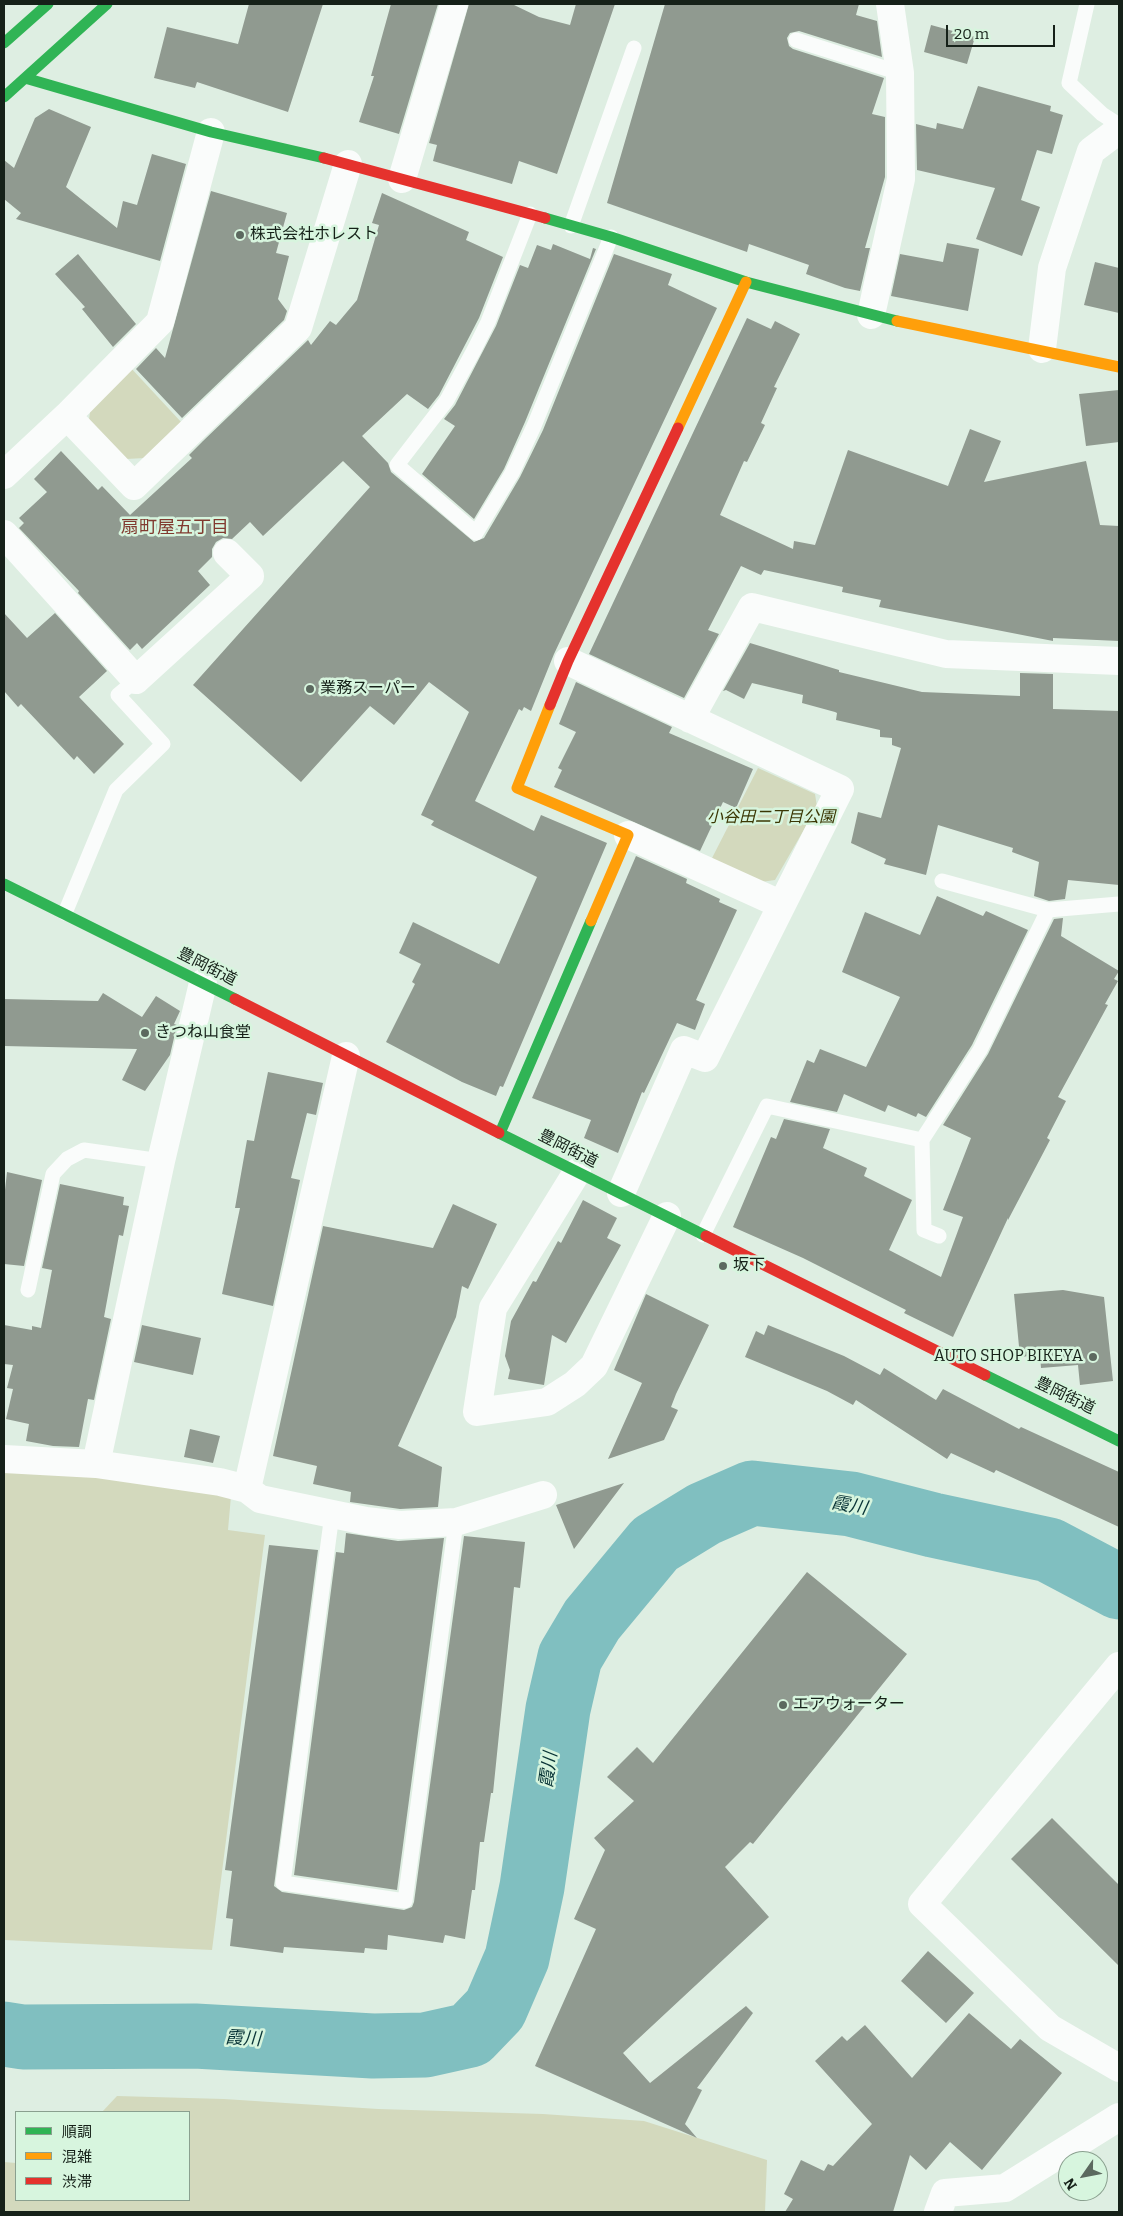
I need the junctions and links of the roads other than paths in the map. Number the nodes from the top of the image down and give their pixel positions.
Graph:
1 (48, 4) edge
2 (107, 4) edge
3 (454, 4) edge
4 (890, 4) edge
5 (1087, 4) edge
6 (796, 40) dead end
7 (4, 43) edge
8 (634, 48) dead end
9 (900, 73) junction
10 (25, 78) junction
11 (4, 97) edge
12 (1119, 126) edge
13 (1119, 130) edge
14 (211, 132) junction
15 (348, 164) junction
16 (402, 179) junction
17 (530, 214) junction
18 (571, 226) junction
19 (612, 237) junction
20 (746, 282) junction
21 (871, 315) junction
22 (1042, 350) junction
23 (1119, 367) edge
24 (67, 416) junction
25 (4, 475) edge
26 (4, 534) edge
27 (227, 553) dead end
28 (568, 661) junction
29 (1119, 661) edge
30 (136, 680) junction
31 (690, 719) junction
32 (628, 835) junction
33 (942, 881) dead end
34 (4, 884) edge
35 (780, 904) junction
36 (1119, 904) edge
37 (1048, 910) junction
38 (65, 913) junction
39 (203, 983) junction
40 (346, 1056) junction
41 (500, 1133) junction
42 (922, 1140) junction
43 (160, 1161) junction
44 (577, 1172) junction
45 (621, 1193) junction
46 (667, 1216) junction
47 (703, 1235) junction
48 (939, 1236) dead end
49 (28, 1290) dead end
50 (1119, 1441) edge
51 (4, 1459) edge
52 (96, 1464) junction
53 (248, 1489) junction
54 (543, 1495) dead end
55 (332, 1514) junction
56 (456, 1522) junction
57 (1118, 1667) edge
58 (1119, 2068) edge
59 (1119, 2117) edge
60 (938, 2212) edge

1 - 7 main road
2 - 10 main road
3 - 16 street
4 - 9 street
5 - 12 lane
6 - 9 lane
8 - 18 lane
9 - 21 street
10 - 11 main road
10 - 14 main road
13 - 22 street
14 - 15 main road
14 - 24 street
15 - 16 main road
15 - 24 street
16 - 17 main road
17 - 18 main road
17 - 19 lane
18 - 19 main road
19 - 20 main road
20 - 21 main road
20 - 28 main road
21 - 22 main road
22 - 23 main road
24 - 25 street
26 - 30 street
27 - 30 street
28 - 31 street
28 - 32 main road
29 - 31 street
30 - 38 lane
31 - 35 street
32 - 35 street
32 - 41 main road
33 - 37 lane
34 - 38 main road, 豊岡街道
35 - 45 street
36 - 37 lane
37 - 42 lane
38 - 39 main road, 豊岡街道
39 - 40 main road, 豊岡街道
39 - 43 street
40 - 41 main road, 豊岡街道
40 - 53 street
41 - 44 main road, 豊岡街道
42 - 47 lane
42 - 48 lane
43 - 49 lane
43 - 52 street
44 - 45 main road, 豊岡街道
44 - 46 street
45 - 46 main road, 豊岡街道
46 - 47 main road, 豊岡街道
47 - 50 main road, 豊岡街道
51 - 52 street
52 - 53 street
53 - 55 street
54 - 56 street
55 - 56 street
55 - 56 lane
57 - 58 street
59 - 60 street

